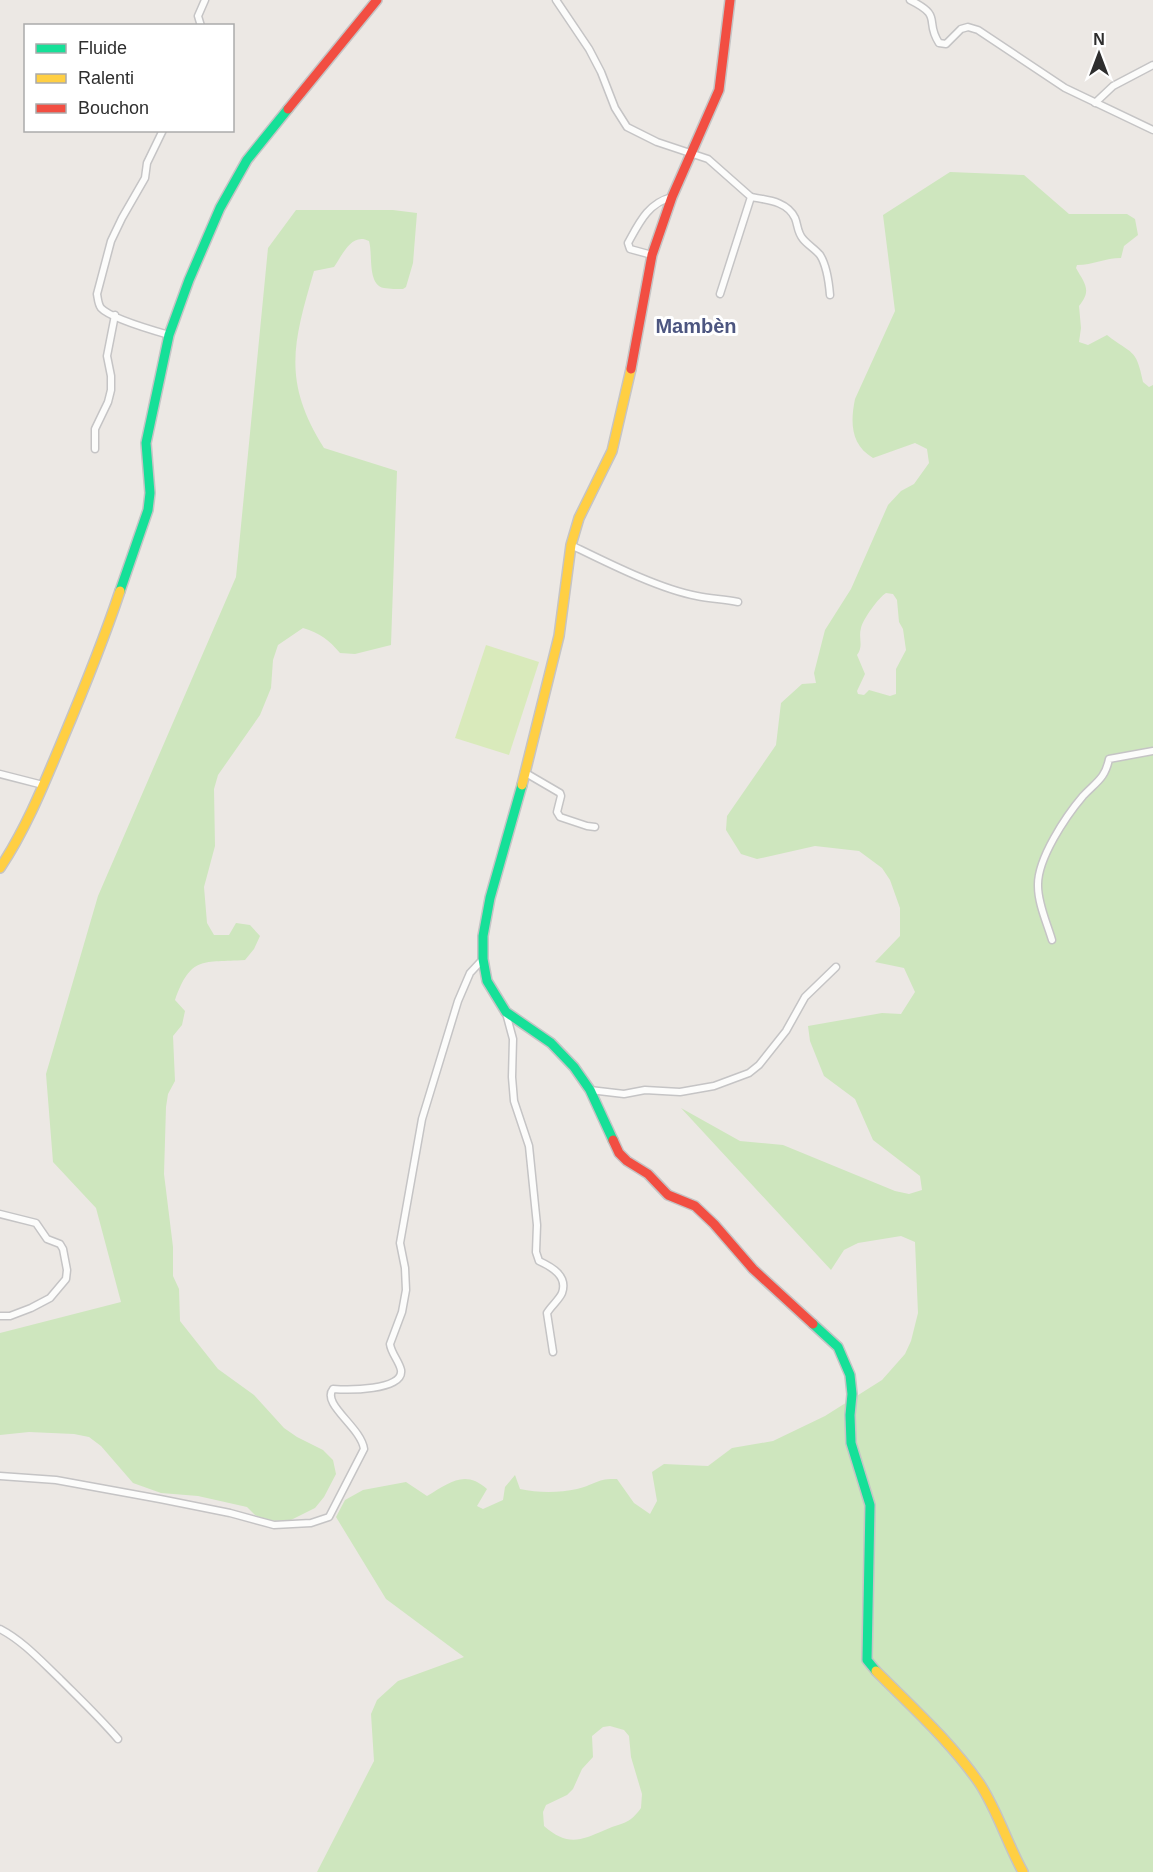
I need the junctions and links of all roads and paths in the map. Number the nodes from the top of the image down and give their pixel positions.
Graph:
1 (205, 0) edge
2 (377, 0) edge
3 (556, 0) edge
4 (730, 0) edge
5 (910, 0) edge
6 (200, 24) edge
7 (1153, 65) edge
8 (1095, 103) junction
9 (1153, 130) edge
10 (162, 132) edge
11 (692, 155) junction
12 (672, 197) junction
13 (751, 197) junction
14 (652, 255) junction
15 (720, 294) dead end
16 (830, 295) dead end
17 (115, 315) junction
18 (169, 335) junction
19 (95, 449) dead end
20 (571, 545) junction
21 (738, 602) dead end
22 (1153, 751) edge
23 (524, 772) junction
24 (0, 774) edge
25 (43, 785) junction
26 (595, 827) dead end
27 (0, 868) edge
28 (1052, 940) dead end
29 (483, 959) junction
30 (836, 967) dead end
31 (506, 1012) junction
32 (590, 1090) junction
33 (0, 1214) edge
34 (0, 1316) edge
35 (553, 1352) dead end
36 (0, 1476) edge
37 (0, 1629) edge
38 (118, 1739) dead end
39 (1023, 1872) edge

1 - 6 street
2 - 18 street
3 - 11 street
4 - 11 street
5 - 8 street
7 - 8 street
8 - 9 street
10 - 17 street
11 - 12 street
11 - 13 street
12 - 14 street
12 - 14 street
13 - 15 street
13 - 16 street
14 - 20 street
17 - 18 street
17 - 19 street
18 - 25 street
20 - 21 street
20 - 23 street
22 - 28 street
23 - 26 street
23 - 29 street
24 - 25 street
25 - 27 street
29 - 31 street
29 - 36 street
30 - 32 street
31 - 32 street
31 - 35 street
32 - 39 street
33 - 34 street
37 - 38 street

